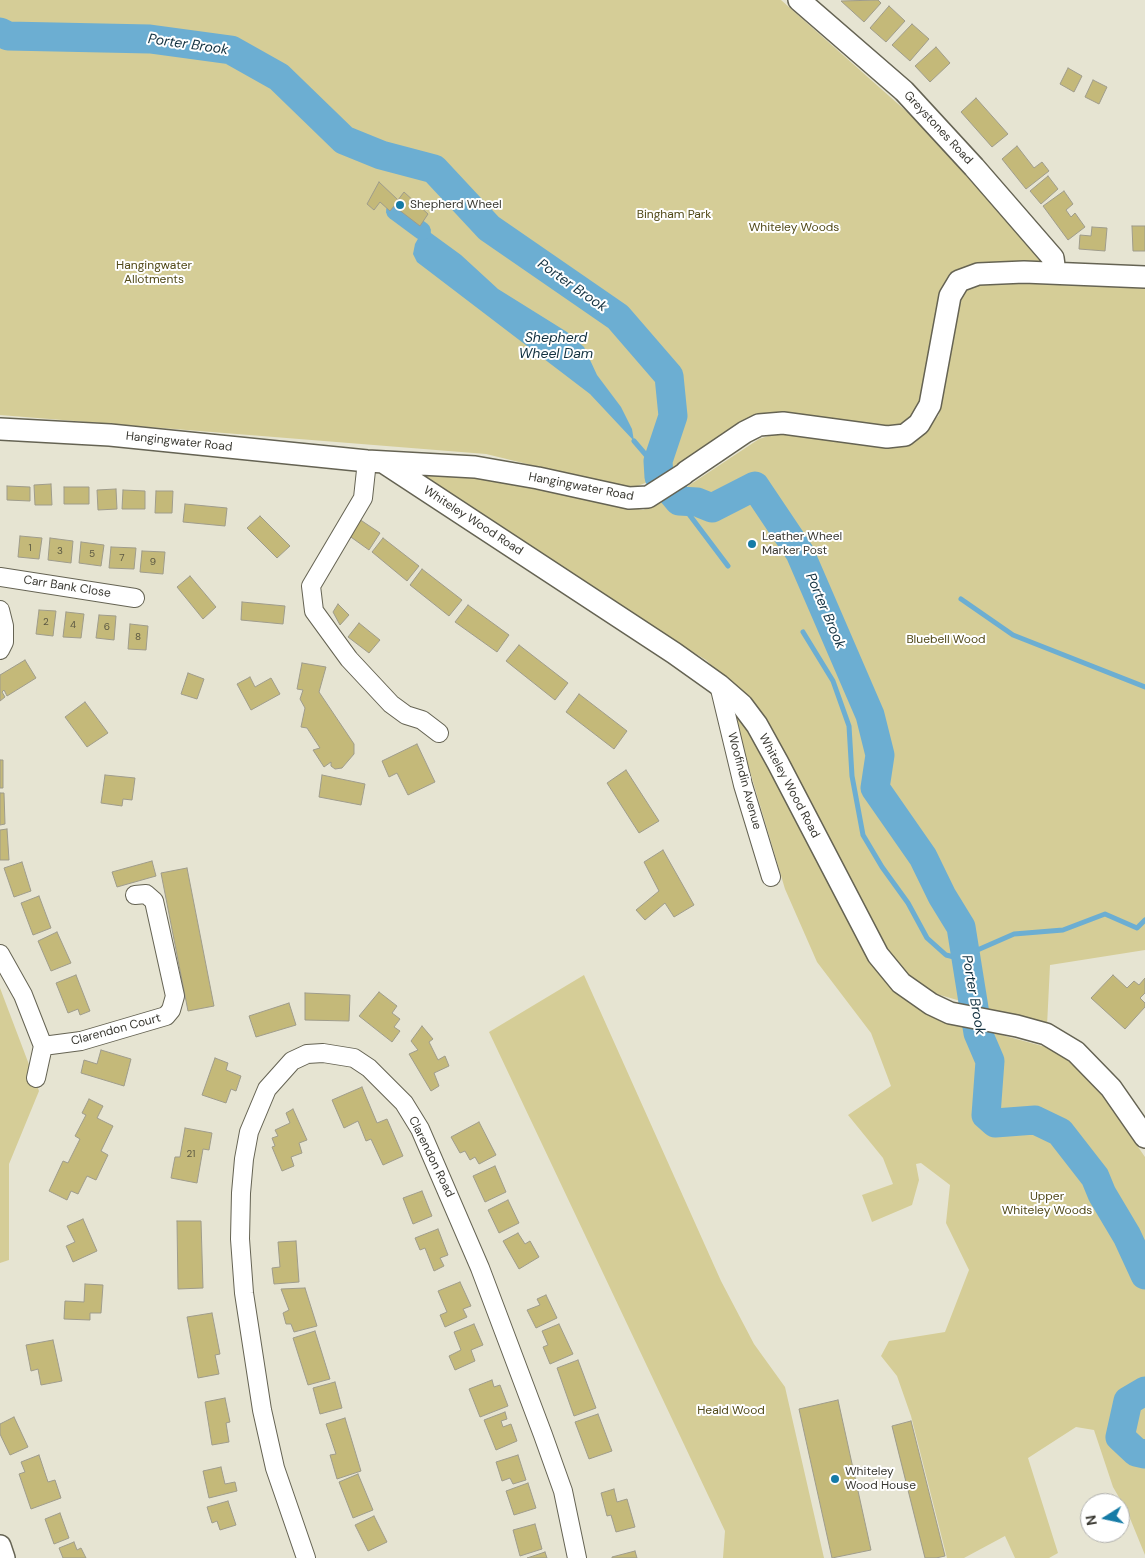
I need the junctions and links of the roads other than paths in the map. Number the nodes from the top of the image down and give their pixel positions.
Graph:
1 (799, 0) edge
2 (1055, 273) junction
3 (1145, 277) edge
4 (0, 428) edge
5 (375, 462) junction
6 (0, 577) edge
7 (135, 598) dead end
8 (0, 610) edge
9 (0, 650) edge
10 (719, 685) junction
11 (439, 733) dead end
12 (770, 877) dead end
13 (135, 895) dead end
14 (0, 954) edge
15 (43, 1046) junction
16 (36, 1078) dead end
17 (1145, 1136) edge
18 (0, 1546) edge
19 (4, 1558) edge
20 (306, 1558) edge
21 (577, 1558) edge

1 - 2 street, Greystones Road
2 - 3 street, Hangingwater Road
2 - 5 street, Hangingwater Road
4 - 5 street, Hangingwater Road
5 - 10 street, Whiteley Wood Road
5 - 11 street
6 - 7 street, Carr Bank Close
8 - 9 street
10 - 12 street, Woofindin Avenue
10 - 17 street, Whiteley Wood Road
13 - 15 street, Clarendon Court
14 - 15 street
15 - 16 street
18 - 19 street
20 - 21 street, Clarendon Road

